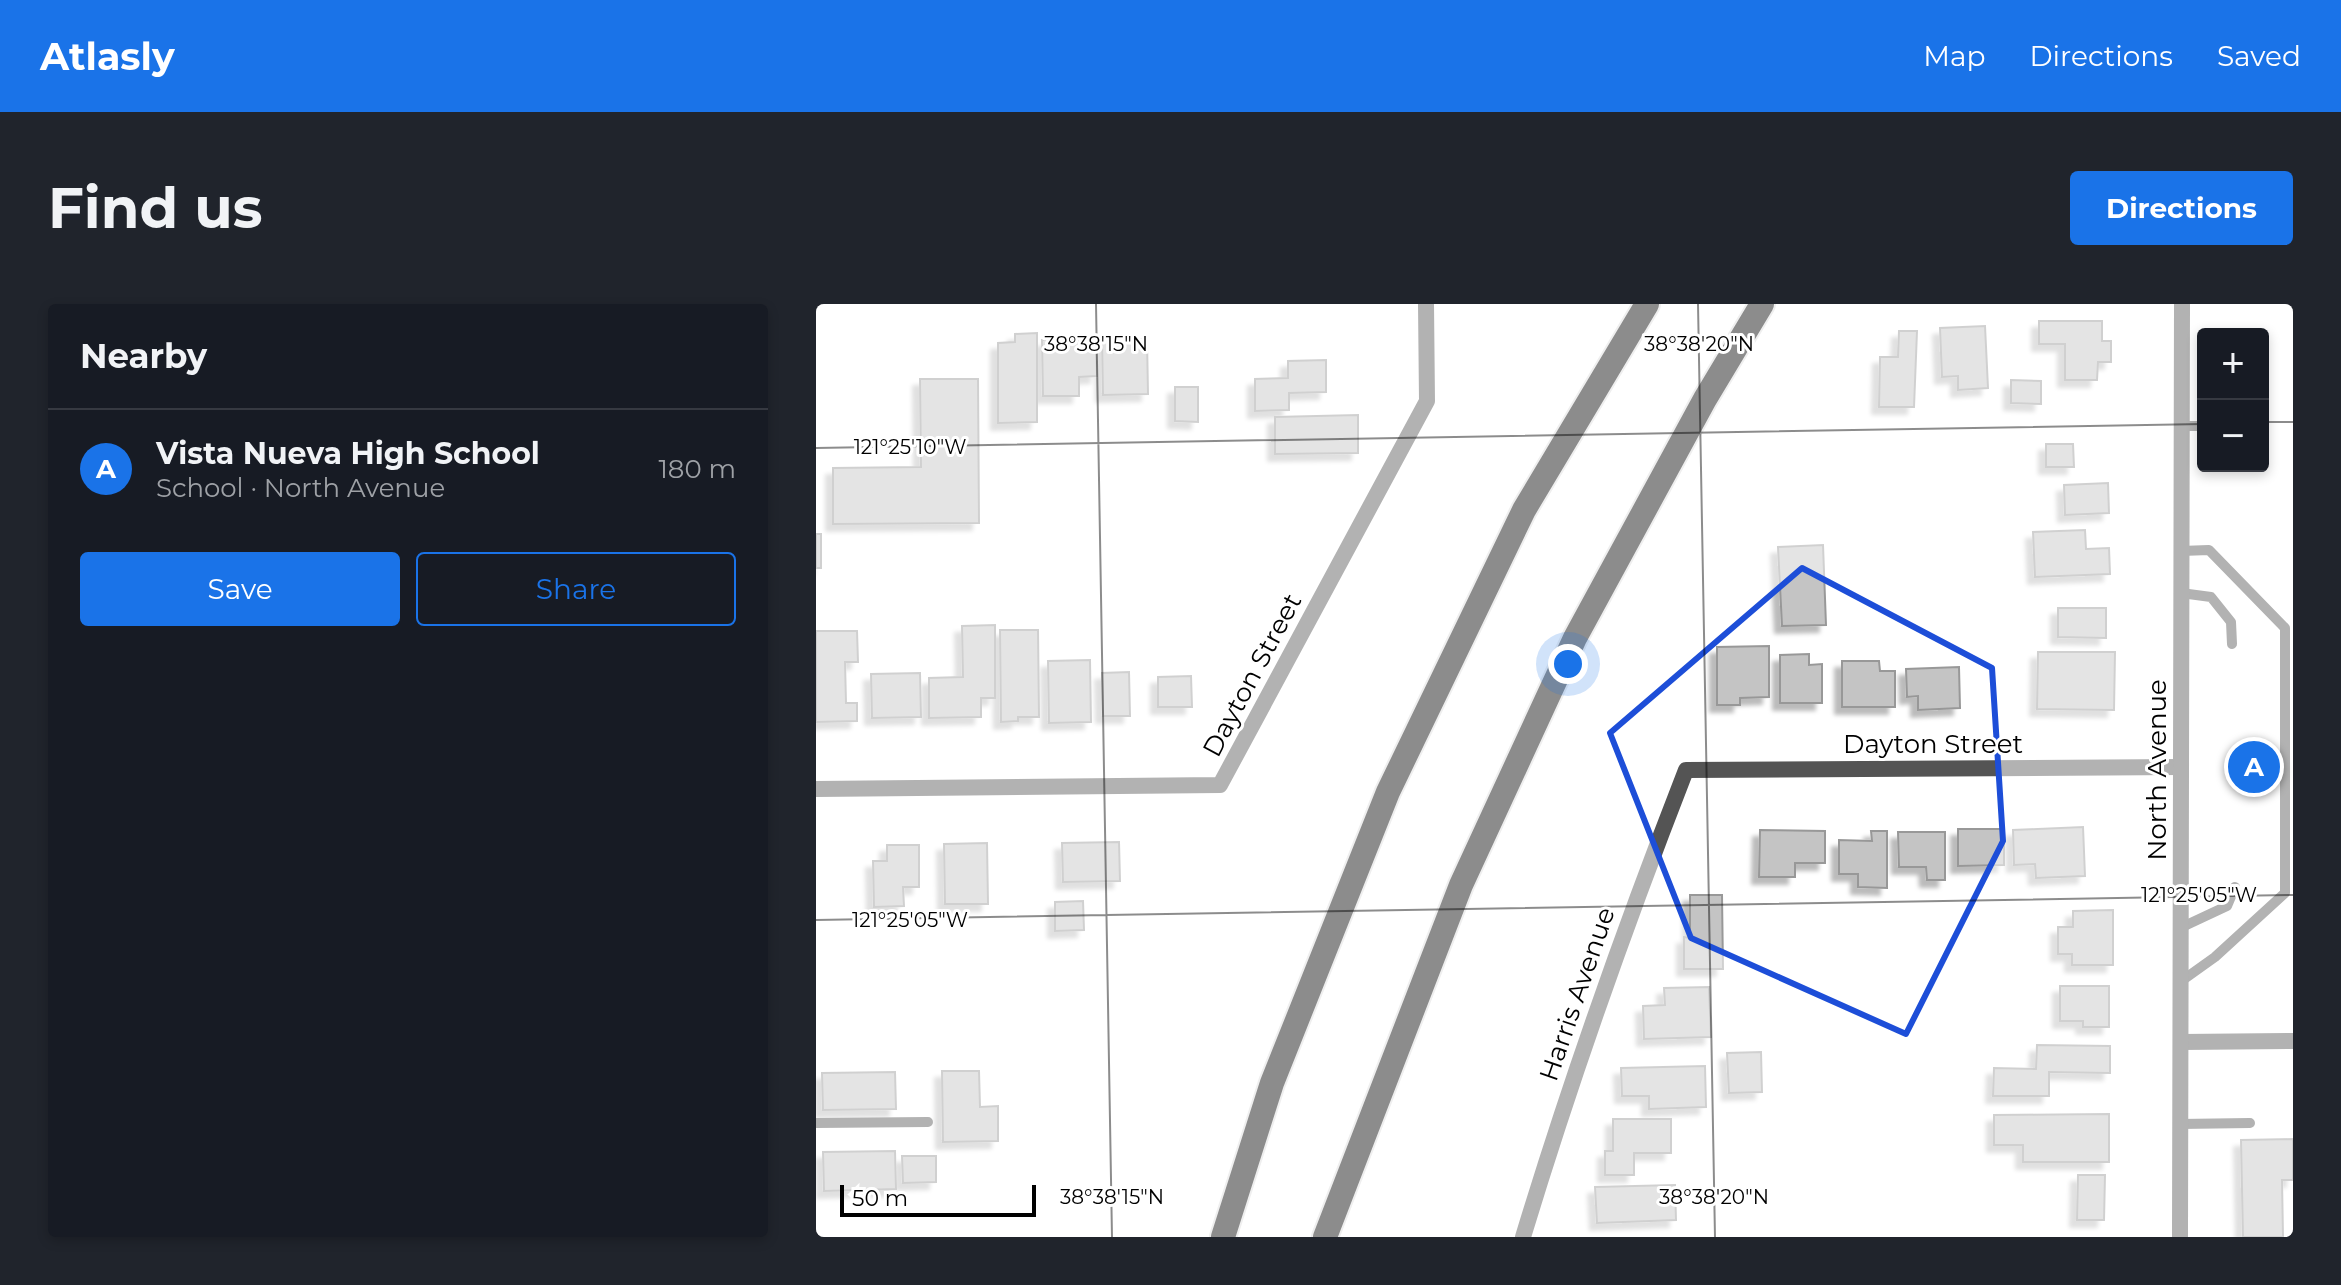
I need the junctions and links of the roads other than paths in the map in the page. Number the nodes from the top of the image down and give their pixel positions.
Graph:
1 (1426, 304) edge
2 (1647, 304) edge
3 (1762, 304) edge
4 (2182, 304) edge
5 (2182, 426) junction
6 (2197, 426) edge
7 (2181, 551) junction
8 (2181, 593) junction
9 (2232, 644) dead end
10 (2181, 767) junction
11 (1686, 770) joint
12 (816, 789) edge
13 (2235, 887) dead end
14 (2180, 928) junction
15 (2180, 982) junction
16 (2293, 1041) edge
17 (2181, 1042) junction
18 (928, 1122) dead end
19 (816, 1123) edge
20 (2250, 1123) dead end
21 (2180, 1124) junction
22 (1223, 1237) edge
23 (1325, 1237) edge
24 (1523, 1237) edge
25 (2180, 1237) edge

1 - 12 street, Dayton Street
2 - 22 highway
3 - 23 highway
4 - 5 street, North Avenue
5 - 6 lane
5 - 7 street, North Avenue
7 - 8 street, North Avenue
7 - 15 lane
8 - 9 lane
8 - 10 street, North Avenue
10 - 11 street, Dayton Street
10 - 14 street, North Avenue
11 - 24 street, Harris Avenue
13 - 14 lane
14 - 15 street, North Avenue
15 - 17 street, North Avenue
16 - 17 street
17 - 21 street, North Avenue
18 - 19 lane
20 - 21 lane
21 - 25 street, North Avenue

